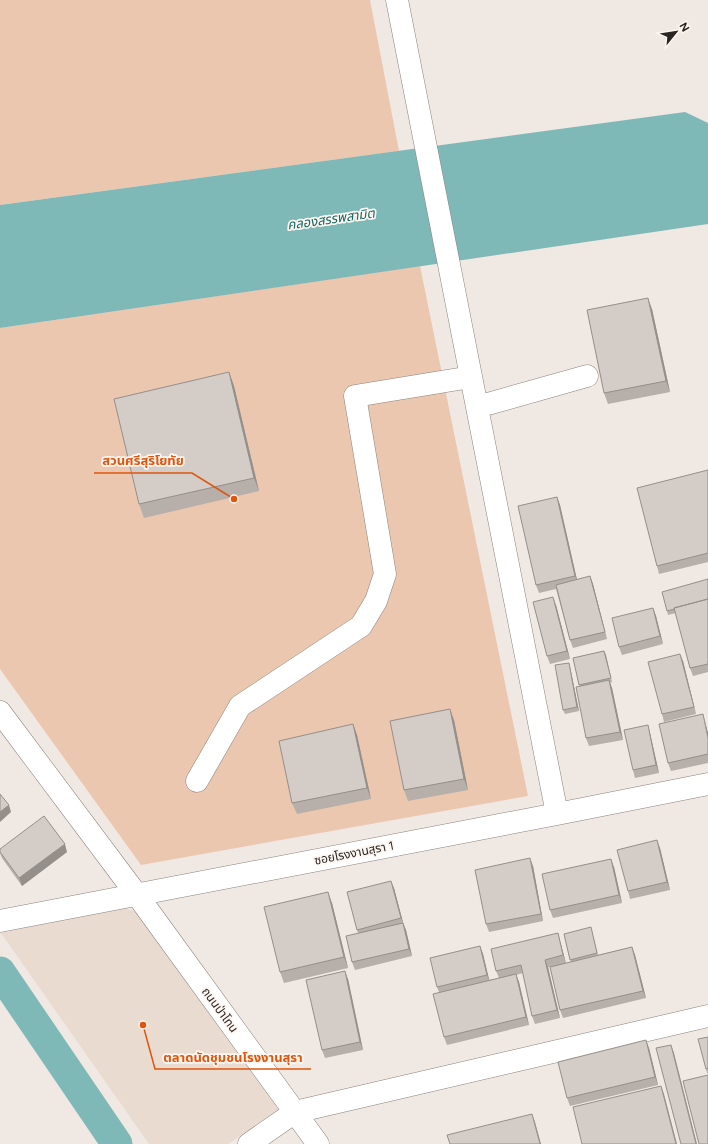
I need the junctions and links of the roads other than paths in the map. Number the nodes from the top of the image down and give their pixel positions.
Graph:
1 (397, 0) edge
2 (588, 376) dead end
3 (471, 377) junction
4 (477, 407) junction
5 (0, 712) edge
6 (197, 781) dead end
7 (708, 784) edge
8 (557, 814) junction
9 (136, 894) junction
10 (0, 921) edge
11 (708, 1016) edge
12 (296, 1112) junction
13 (249, 1144) edge
14 (318, 1144) edge

1 - 3 street
2 - 4 street
3 - 4 street
3 - 6 street
4 - 8 street
5 - 9 street, ถนนป่าโทน
7 - 8 street, ซอยโรงงานสุรา 1
8 - 9 street, ซอยโรงงานสุรา 1
9 - 10 street, ซอยโรงงานสุรา 1
9 - 12 street, ถนนป่าโทน
11 - 12 street
12 - 13 street
12 - 14 street, ถนนป่าโทน

